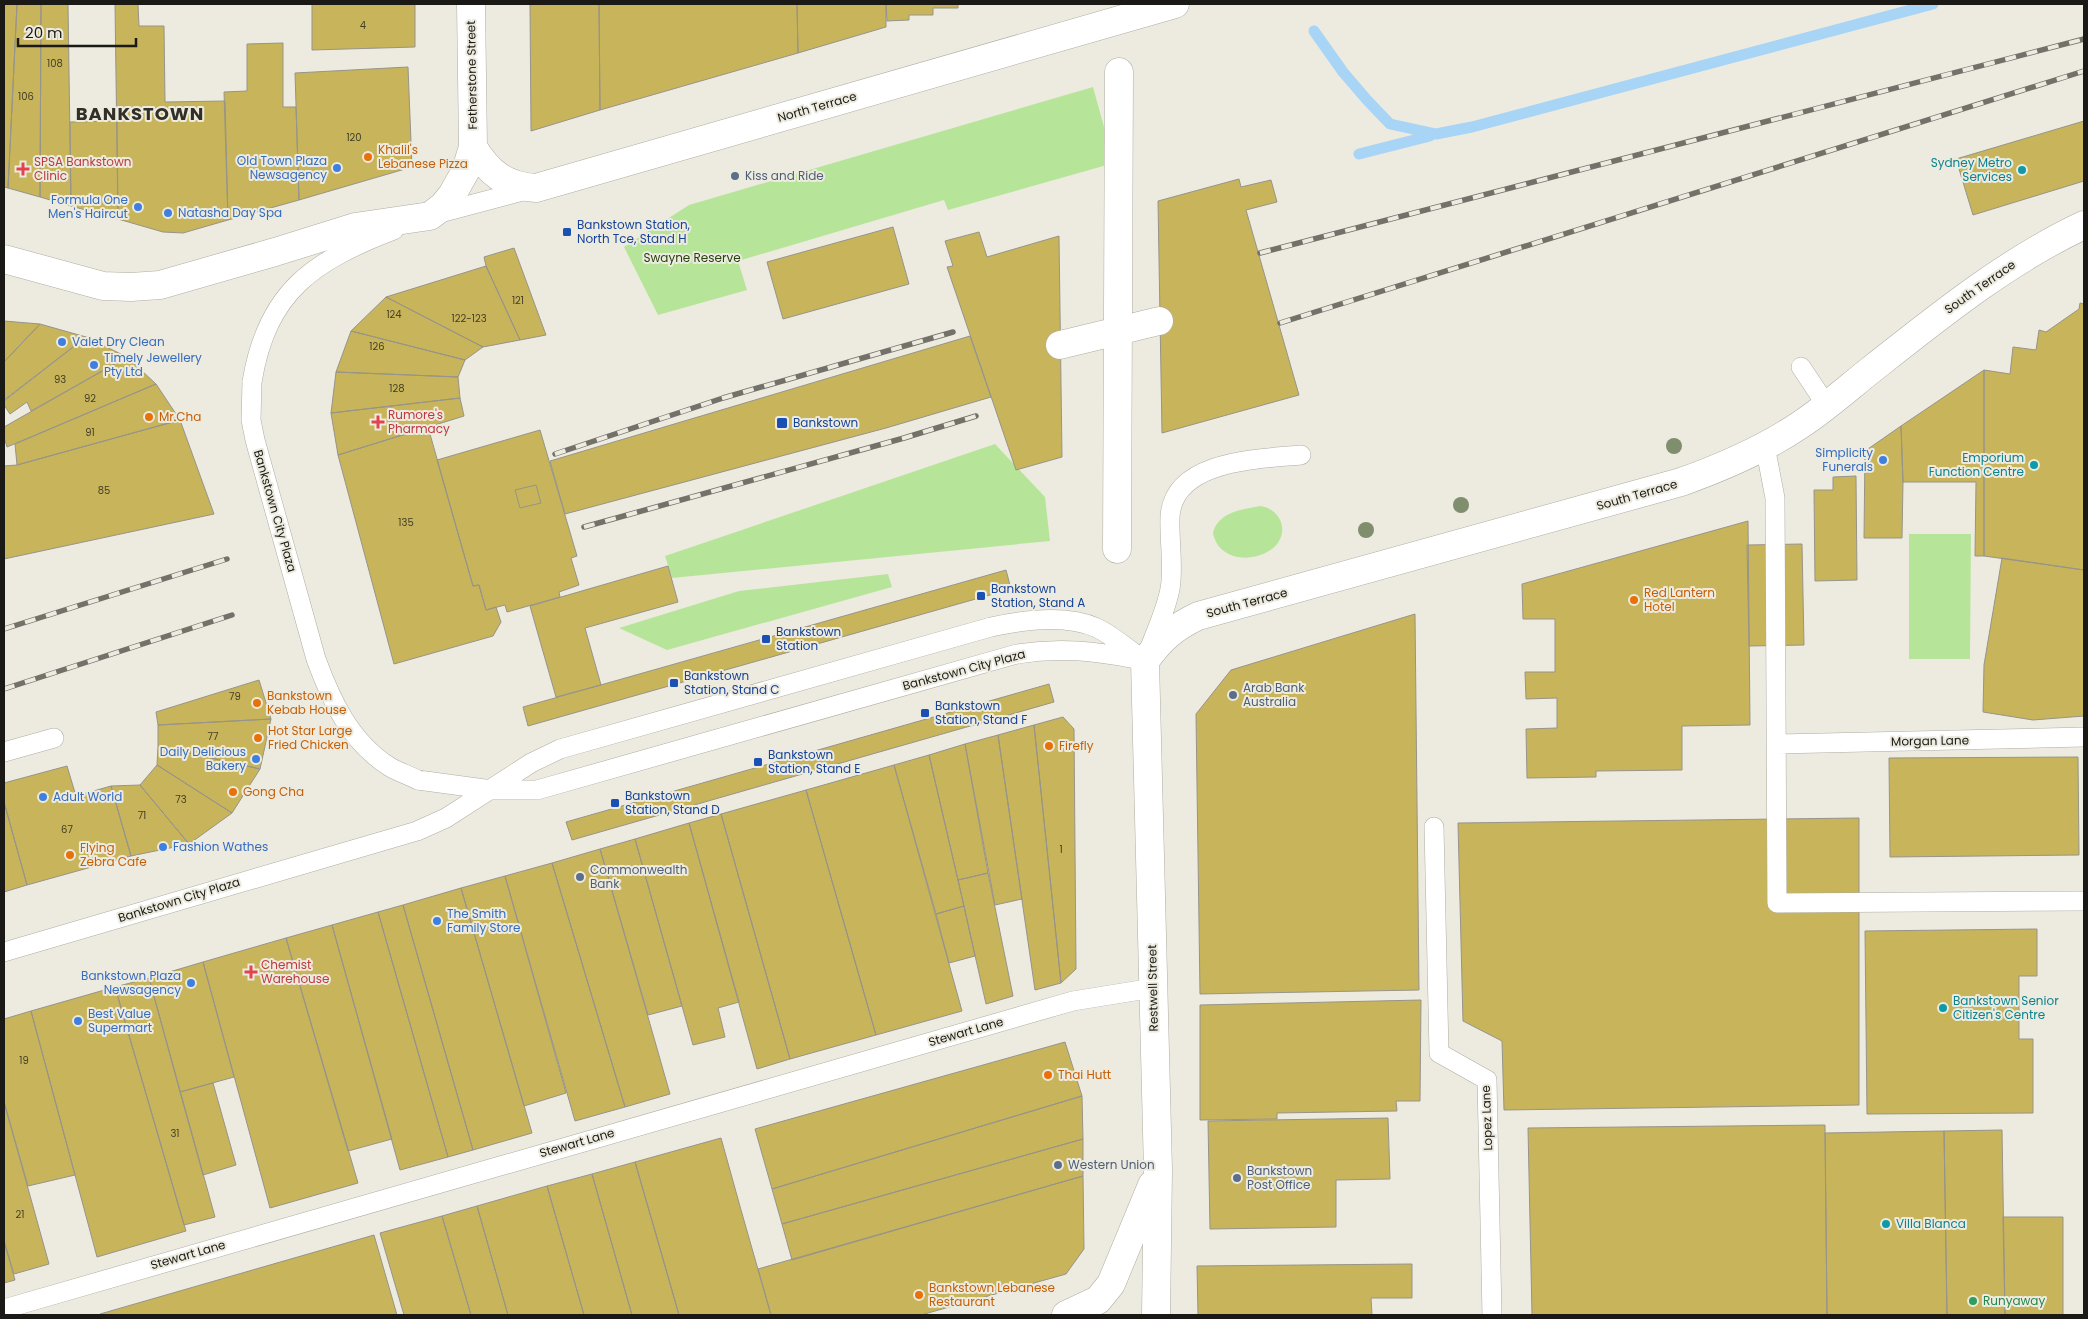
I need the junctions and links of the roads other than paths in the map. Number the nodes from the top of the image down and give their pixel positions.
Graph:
1 (471, 4) edge
2 (1175, 4) edge
3 (1123, 11) edge
4 (1119, 72) dead end
5 (473, 147) junction
6 (536, 188) junction
7 (430, 216) junction
8 (2084, 225) edge
9 (4, 259) edge
10 (1159, 321) dead end
11 (1118, 332) junction
12 (1060, 345) dead end
13 (1801, 368) dead end
14 (1827, 406) junction
15 (1765, 446) junction
16 (1301, 455) dead end
17 (1117, 549) dead end
18 (1145, 661) junction
19 (2084, 737) edge
20 (54, 738) dead end
21 (1776, 744) junction
22 (4, 752) edge
23 (492, 790) junction
24 (1434, 827) dead end
25 (2084, 901) edge
26 (4, 952) edge
27 (1153, 988) junction
28 (1158, 1170) junction
29 (4, 1309) edge
30 (1066, 1315) edge
31 (1156, 1315) edge
32 (1492, 1315) edge

1 - 5 street, Fetherstone Street
2 - 3 street, North Terrace
3 - 6 street, North Terrace
4 - 11 street
5 - 6 street, North Terrace
5 - 7 street, Bankstown City Plaza
6 - 7 lane
7 - 9 street
7 - 23 lane, Bankstown City Plaza, bridge
8 - 14 street, South Terrace
10 - 11 street
11 - 12 street
11 - 17 street
13 - 14 lane
14 - 15 street, South Terrace
15 - 18 street, South Terrace
15 - 21 lane
16 - 18 lane
18 - 23 lane, Bankstown City Plaza
18 - 23 lane, Bankstown City Plaza
18 - 27 street, Restwell Street
19 - 21 lane, Morgan Lane
20 - 22 lane
21 - 25 lane
23 - 26 lane, Bankstown City Plaza
24 - 32 lane, Lopez Lane
27 - 28 street, Restwell Street
27 - 29 lane, Stewart Lane
28 - 30 street
28 - 31 street, Restwell Street

